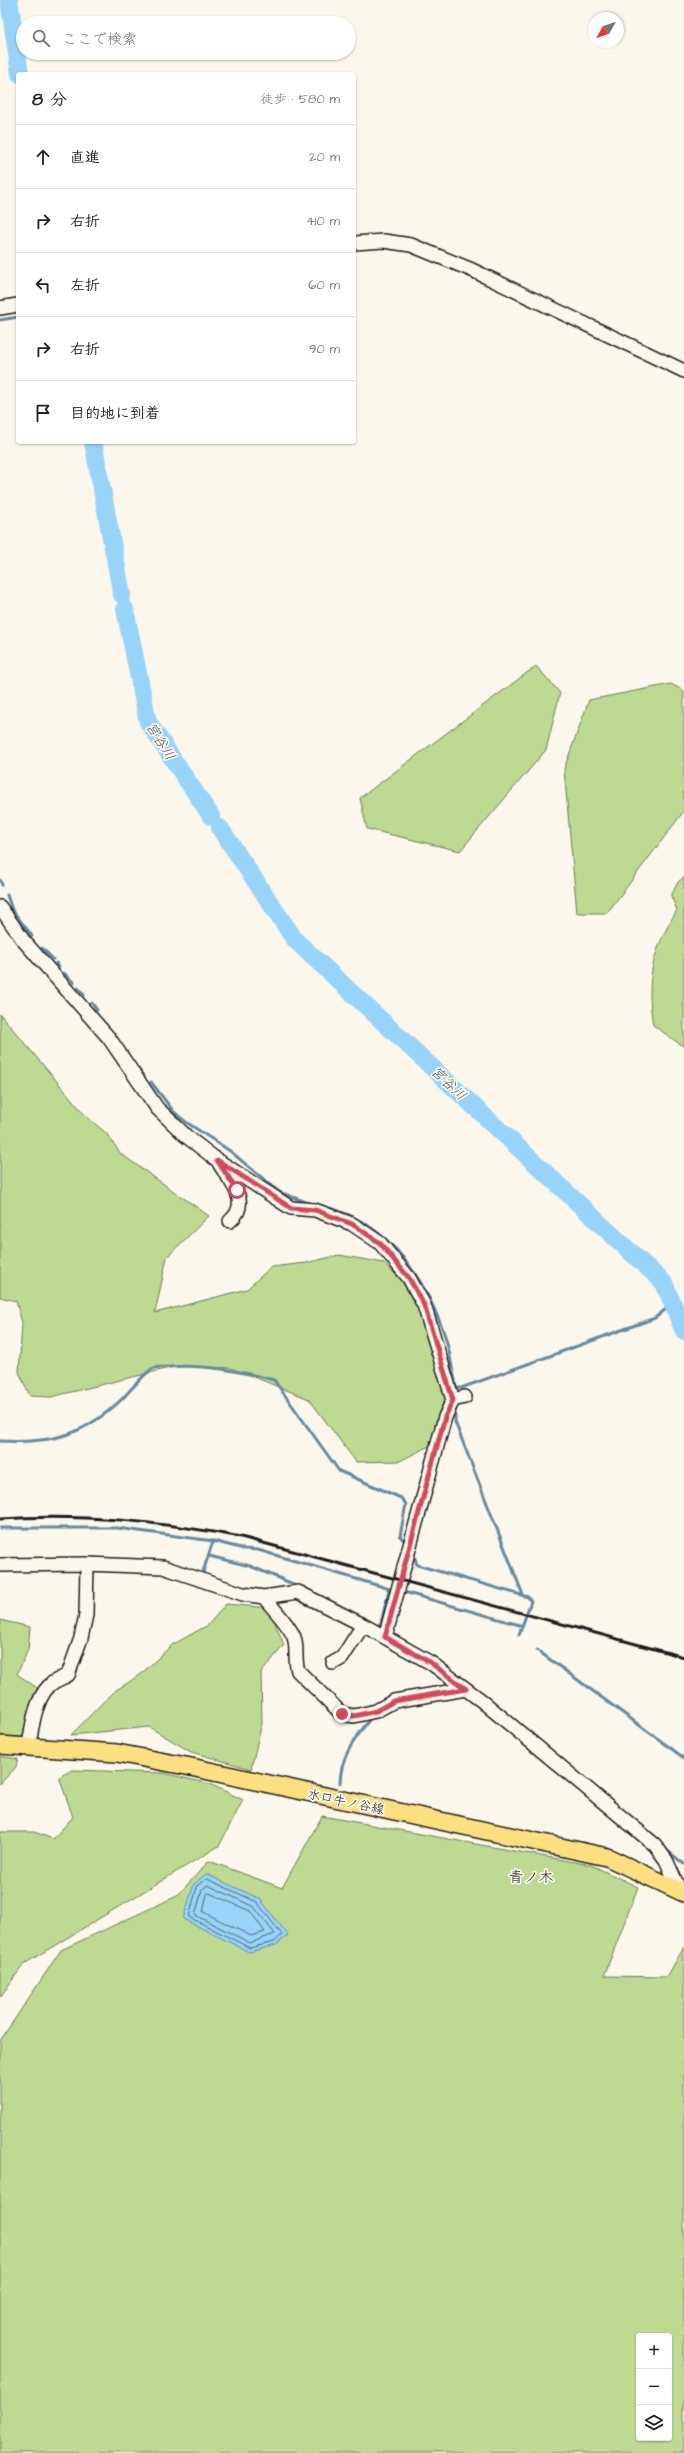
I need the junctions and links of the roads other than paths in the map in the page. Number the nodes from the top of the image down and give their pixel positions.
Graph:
1 (356, 243) edge
2 (16, 305) edge
3 (0, 308) edge
4 (684, 371) edge
5 (0, 907) edge
6 (217, 1160) junction
7 (230, 1221) dead end
8 (87, 1564) junction
9 (0, 1565) edge
10 (264, 1597) junction
11 (363, 1625) junction
12 (385, 1637) junction
13 (333, 1663) dead end
14 (466, 1689) junction
15 (0, 1745) edge
16 (29, 1745) junction
17 (682, 1892) edge

1 - 4 street
2 - 3 street
5 - 6 street
6 - 7 street
6 - 12 street
8 - 9 street
8 - 10 street
8 - 16 street
10 - 11 street
10 - 14 street
11 - 12 street
11 - 13 street
12 - 14 street
14 - 17 street
15 - 16 main road, 水口牛ノ谷線
16 - 17 main road, 水口牛ノ谷線

